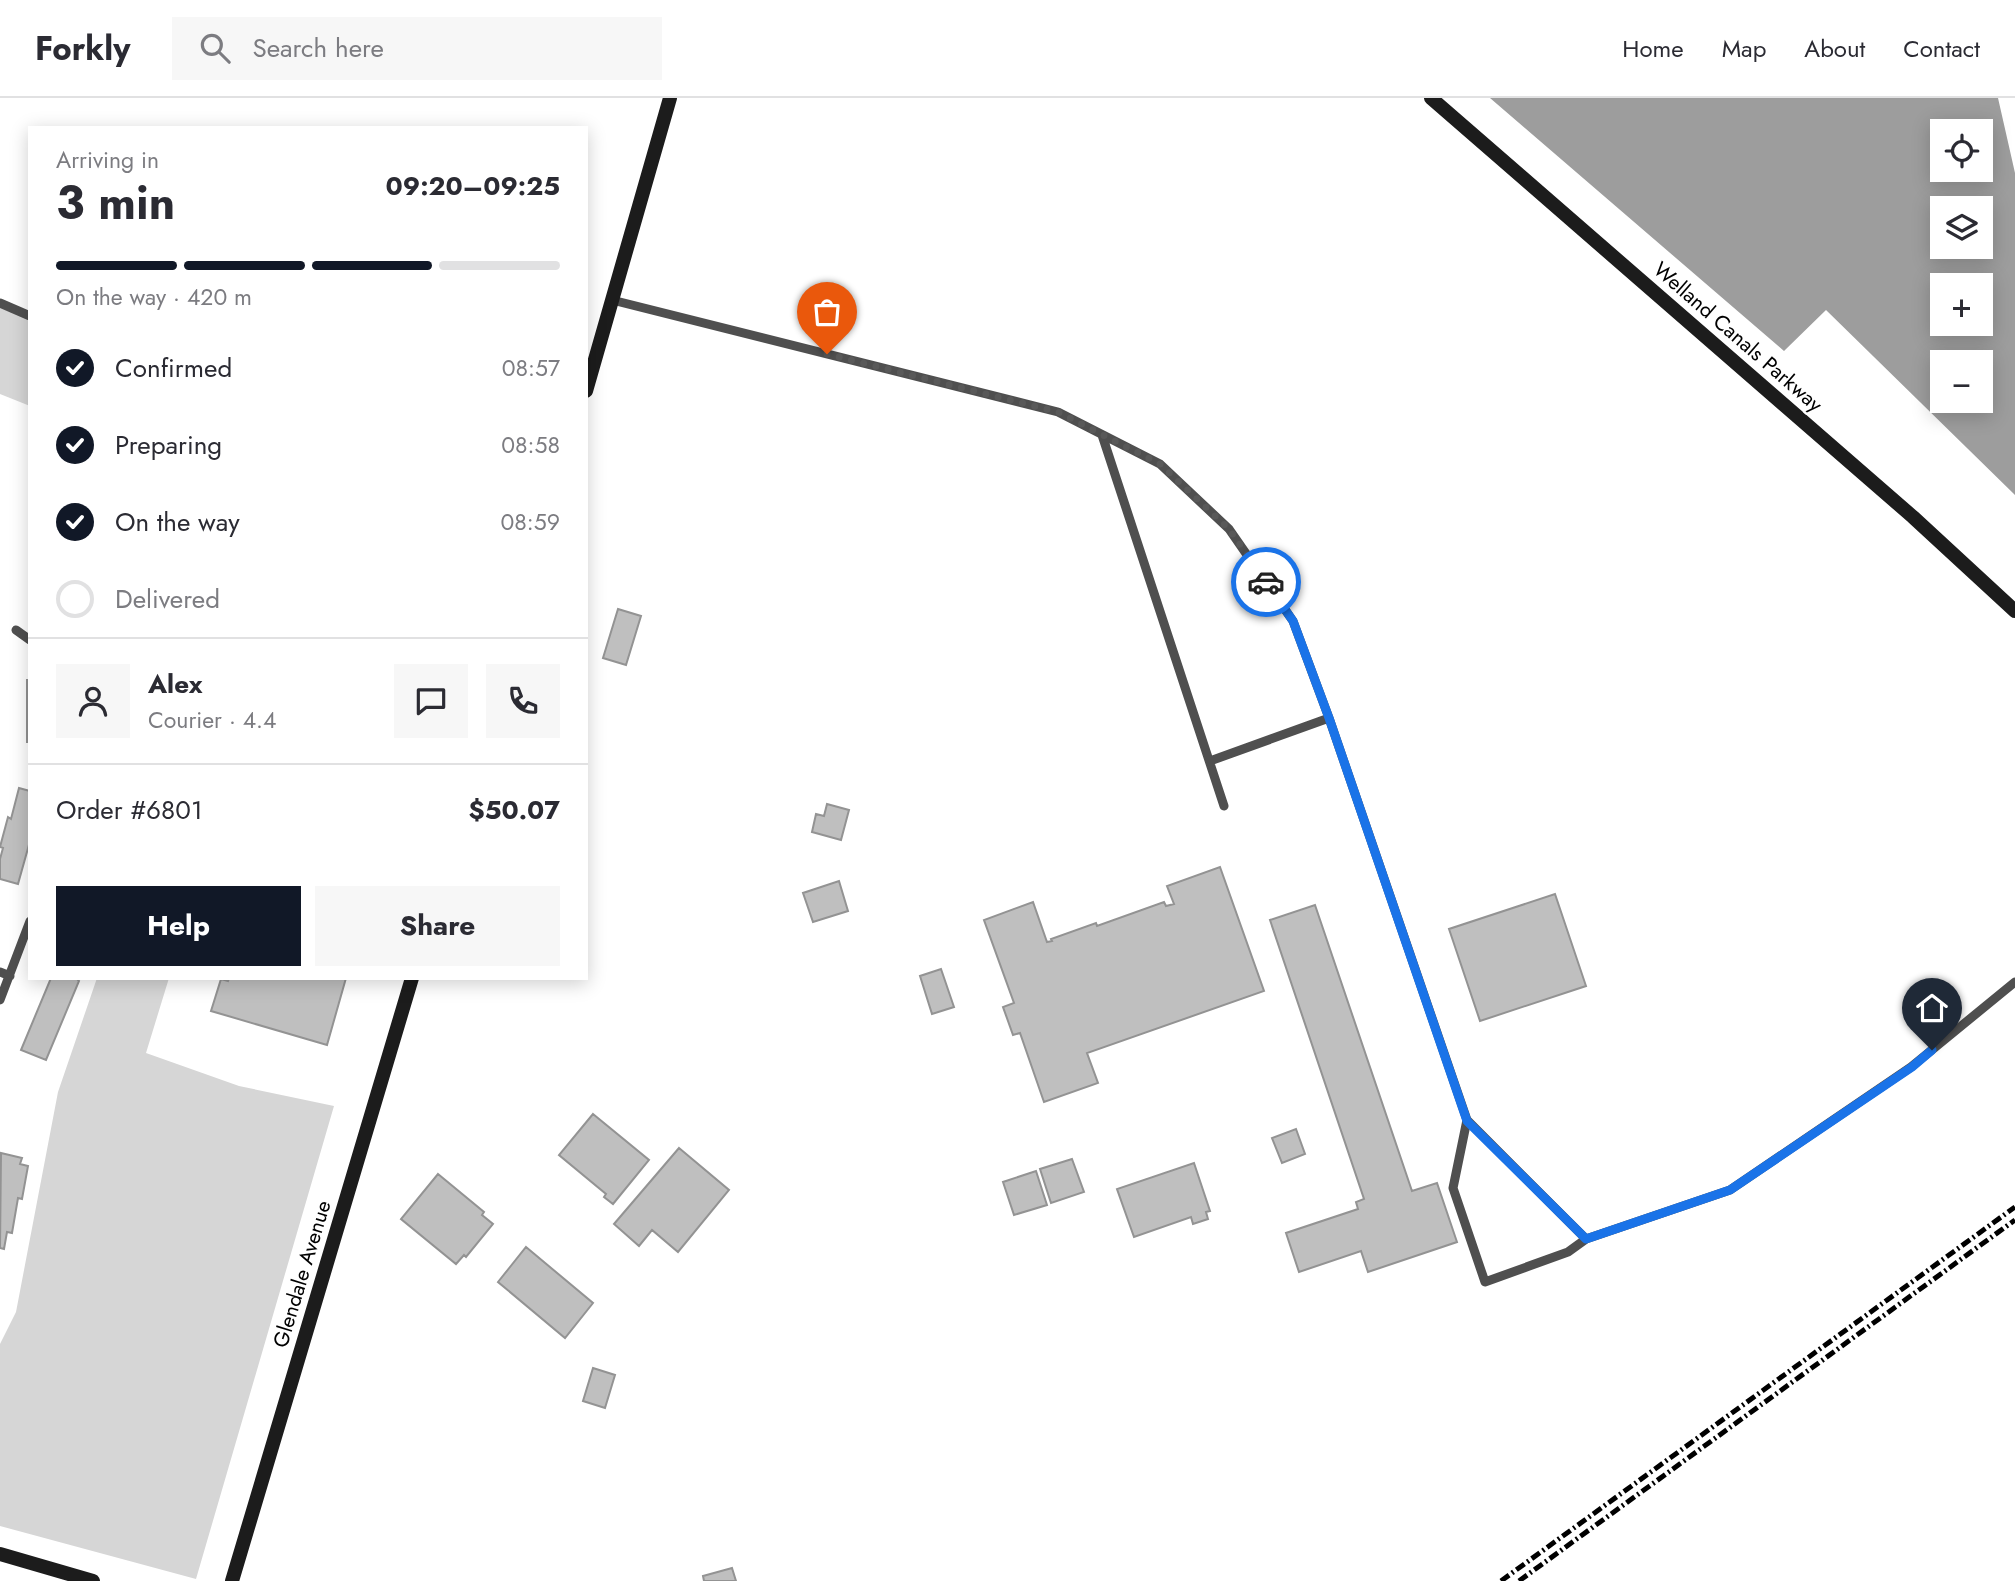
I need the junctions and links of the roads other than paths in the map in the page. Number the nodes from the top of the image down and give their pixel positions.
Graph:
1 (670, 98) edge
2 (1431, 98) edge
3 (612, 300) junction
4 (0, 303) edge
5 (28, 315) edge
6 (588, 384) edge
7 (1102, 435) junction
8 (2015, 611) edge
9 (16, 630) dead end
10 (28, 639) edge
11 (1329, 718) junction
12 (1210, 761) junction
13 (1224, 806) dead end
14 (28, 926) edge
15 (0, 972) edge
16 (10, 976) junction
17 (411, 980) edge
18 (2015, 982) edge
19 (0, 1000) edge
20 (1467, 1121) junction
21 (1586, 1239) junction
22 (0, 1554) edge
23 (93, 1581) edge
24 (232, 1581) edge

1 - 3 main road
2 - 8 main road, Welland Canals Parkway
3 - 6 main road
3 - 7 lane
4 - 5 lane
7 - 11 lane
7 - 12 lane
9 - 10 lane
11 - 12 lane
11 - 20 lane
12 - 13 lane
14 - 16 lane
15 - 16 lane
16 - 19 lane
17 - 24 main road, Glendale Avenue
18 - 21 lane
20 - 21 lane
20 - 21 lane
22 - 23 main road

